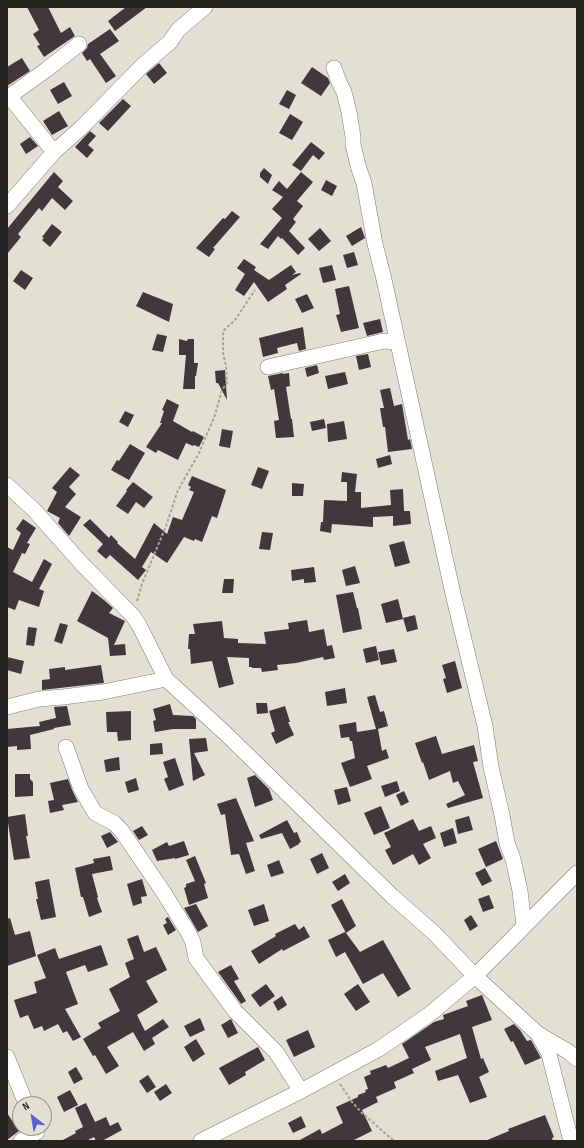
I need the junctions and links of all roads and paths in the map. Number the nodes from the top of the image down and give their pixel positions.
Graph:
1 (205, 7) edge
2 (79, 44) dead end
3 (334, 68) dead end
4 (8, 97) edge
5 (54, 152) junction
6 (7, 206) edge
7 (255, 290) dead end
8 (396, 342) junction
9 (268, 367) dead end
10 (7, 485) edge
11 (133, 616) junction
12 (166, 679) junction
13 (7, 707) edge
14 (66, 747) dead end
15 (577, 873) edge
16 (524, 925) junction
17 (475, 976) junction
18 (538, 1034) junction
19 (7, 1057) edge
20 (577, 1059) edge
21 (334, 1074) junction
22 (301, 1091) junction
23 (23, 1096) edge
24 (32, 1136) edge
25 (21, 1141) edge
26 (201, 1141) edge
27 (394, 1141) edge
28 (571, 1141) edge

1 - 5 street
2 - 4 street
3 - 8 street
4 - 5 street
5 - 6 street
7 - 11 path
8 - 9 street
8 - 16 street
10 - 11 street
11 - 12 street
12 - 13 street
12 - 17 street
14 - 22 street
15 - 16 street
16 - 17 street
17 - 18 street
17 - 21 street
18 - 20 street
18 - 28 street
19 - 23 street
21 - 22 street
21 - 27 path
22 - 26 street
24 - 25 street

